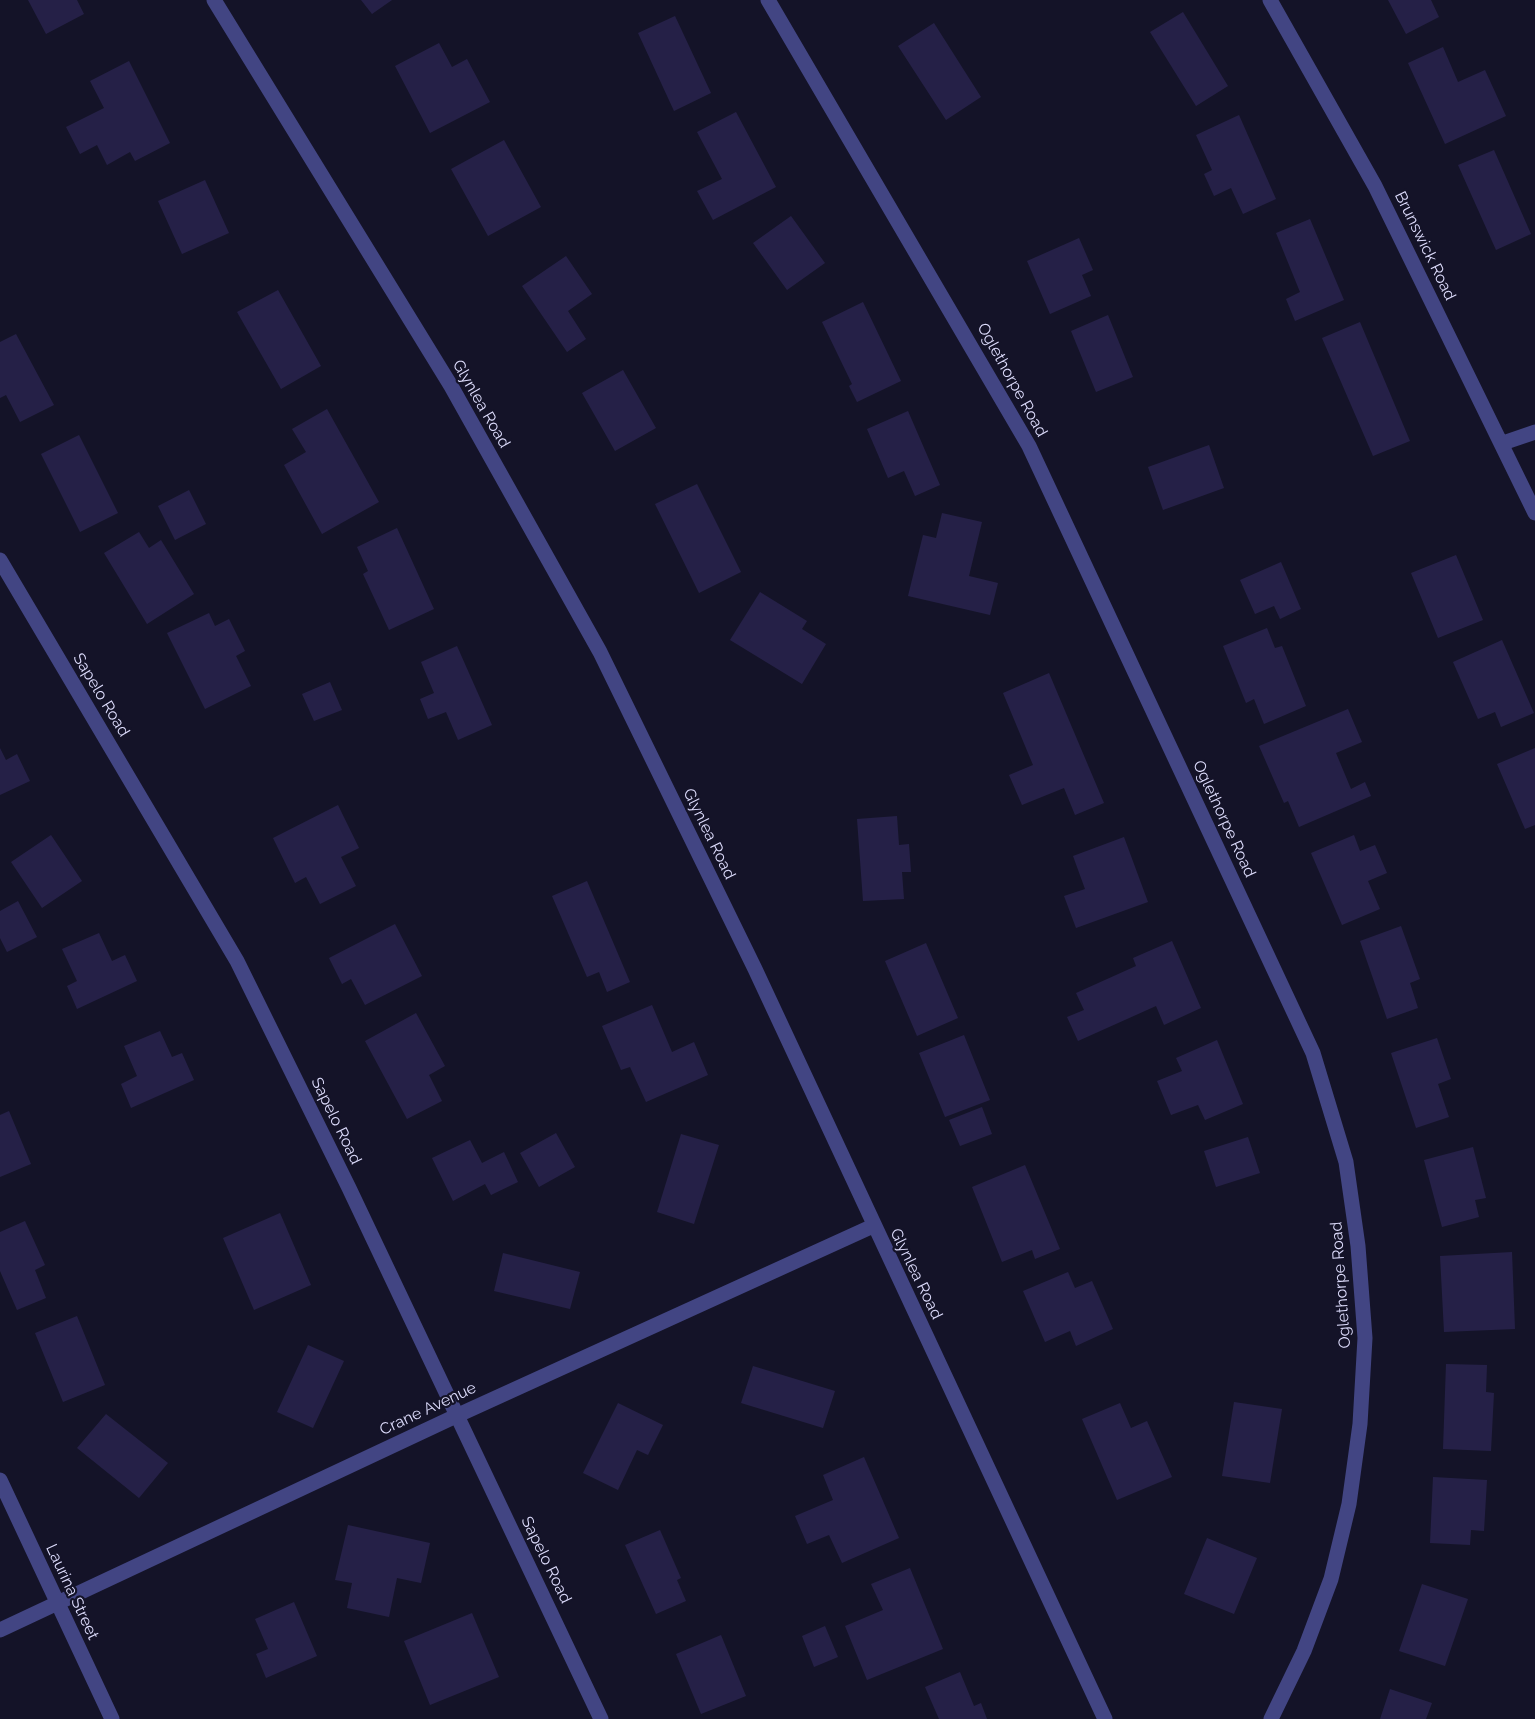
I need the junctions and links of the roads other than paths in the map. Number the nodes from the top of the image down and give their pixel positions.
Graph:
1 (214, 0) edge
2 (768, 0) edge
3 (1270, 0) edge
4 (1535, 432) edge
5 (1503, 443) junction
6 (1535, 513) edge
7 (0, 560) edge
8 (873, 1226) junction
9 (456, 1416) junction
10 (0, 1480) edge
11 (57, 1603) junction
12 (0, 1630) edge
13 (112, 1719) edge
14 (601, 1719) edge
15 (1105, 1719) edge
16 (1271, 1719) edge

1 - 8 street, Glynlea Road
2 - 16 street, Oglethorpe Road
3 - 5 street, Brunswick Road
4 - 5 street
5 - 6 street, Brunswick Road
7 - 9 street, Sapelo Road
8 - 9 street, Crane Avenue
8 - 15 street, Glynlea Road
9 - 11 street, Crane Avenue
9 - 14 street, Sapelo Road
10 - 11 street, Laurina Street
11 - 12 street, Crane Avenue
11 - 13 street, Laurina Street

